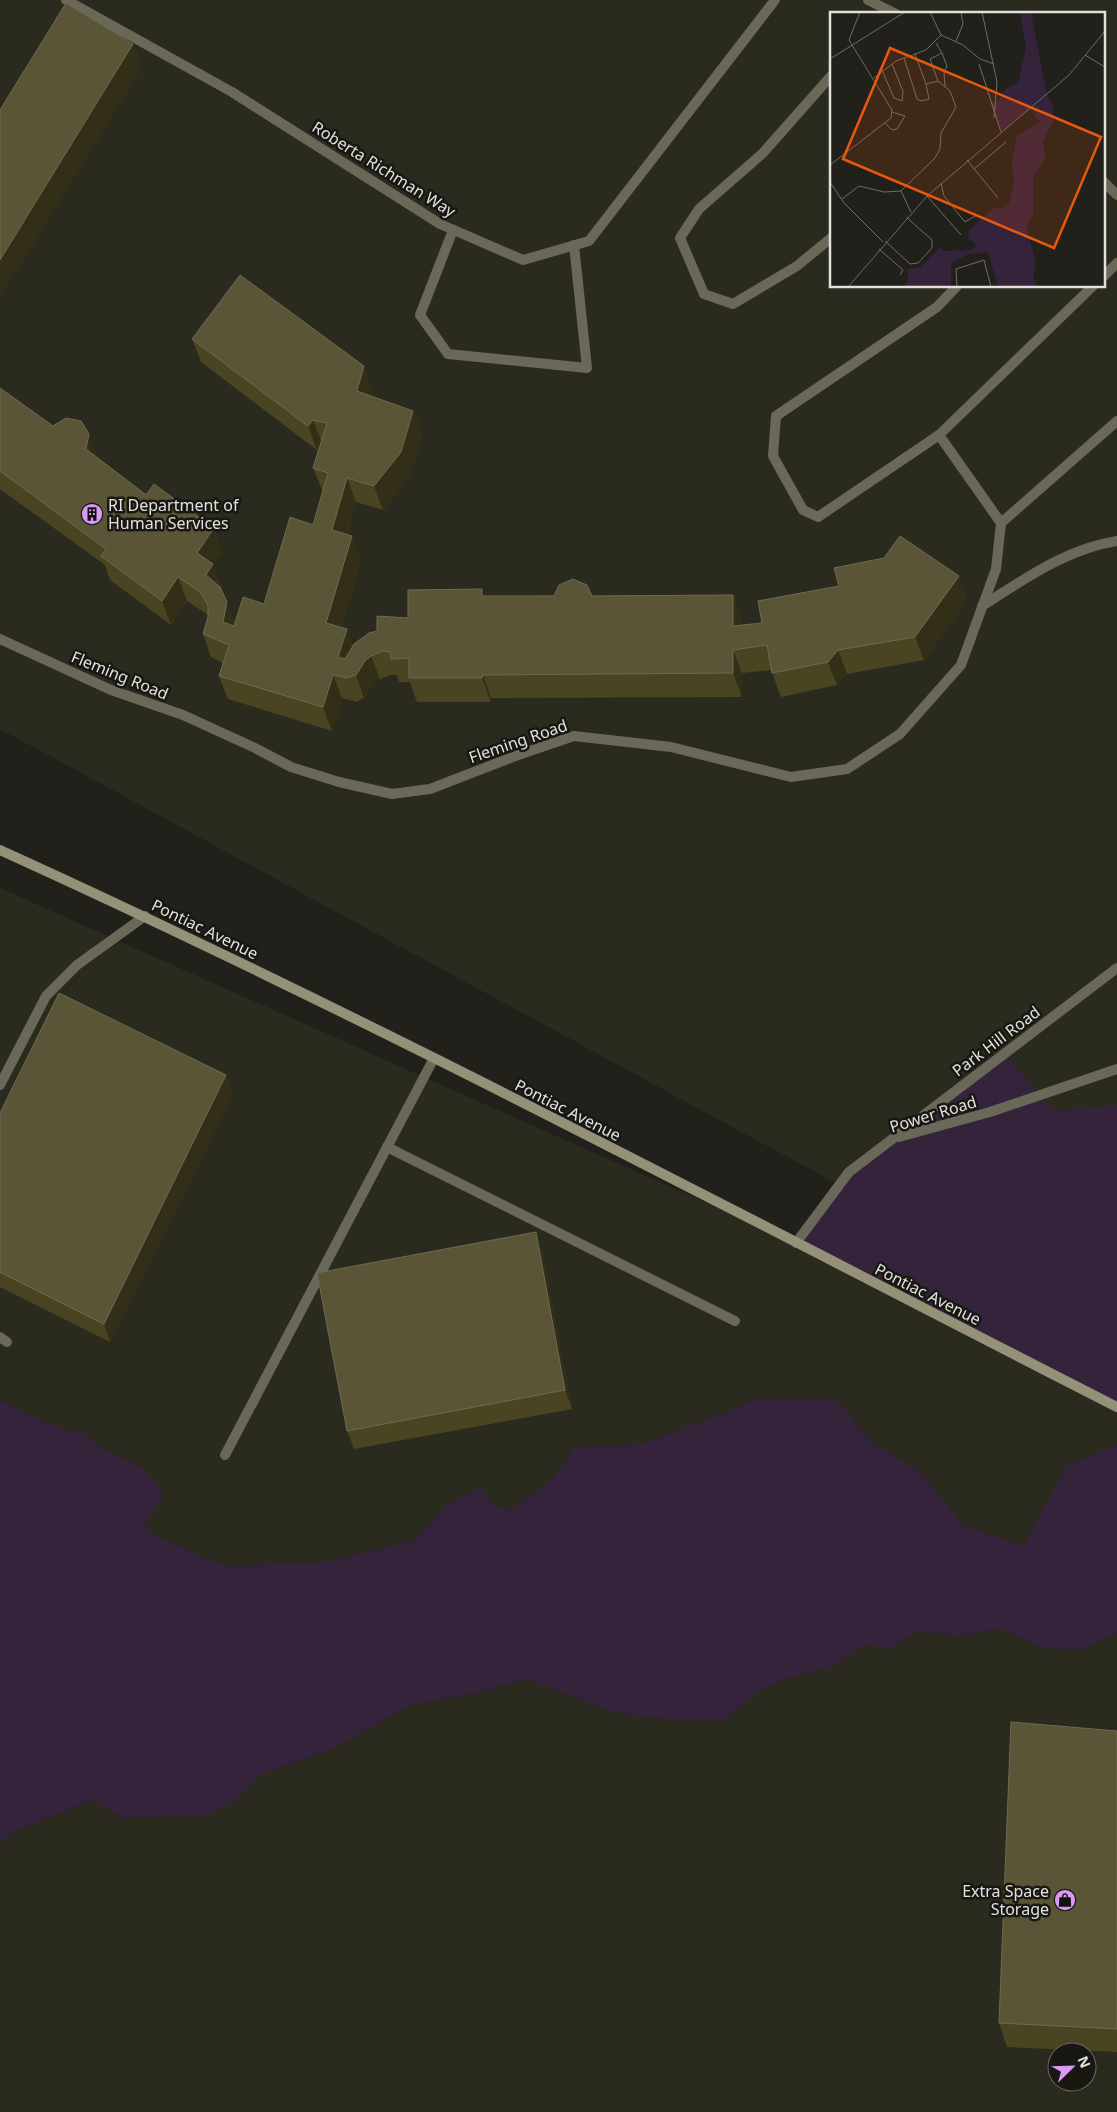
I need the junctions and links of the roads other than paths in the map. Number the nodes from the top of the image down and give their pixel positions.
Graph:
1 (66, 0) edge
2 (775, 0) edge
3 (868, 0) edge
4 (892, 12) edge
5 (830, 77) edge
6 (1104, 181) edge
7 (1117, 195) edge
8 (453, 230) junction
9 (830, 239) edge
10 (574, 245) junction
11 (1117, 264) edge
12 (1104, 276) edge
13 (955, 288) edge
14 (1091, 288) edge
15 (1117, 421) edge
16 (939, 435) junction
17 (1000, 523) junction
18 (1117, 540) edge
19 (982, 606) junction
20 (0, 639) edge
21 (0, 850) edge
22 (145, 916) junction
23 (1117, 968) edge
24 (434, 1058) junction
25 (1117, 1069) edge
26 (0, 1085) edge
27 (894, 1139) junction
28 (387, 1147) junction
29 (796, 1243) junction
30 (735, 1321) dead end
31 (1117, 1407) edge
32 (226, 1454) dead end

1 - 8 street, Roberta Richman Way
2 - 10 street, Roberta Richman Way
3 - 4 street
5 - 9 street
6 - 7 street
8 - 10 street, Roberta Richman Way
8 - 10 street
11 - 12 street
13 - 16 street
14 - 16 street
15 - 17 street
16 - 17 street
17 - 19 street, Fleming Road
18 - 19 street
19 - 20 street, Fleming Road
21 - 22 main road, Pontiac Avenue
22 - 24 main road, Pontiac Avenue
22 - 26 street
23 - 27 street, Park Hill Road
24 - 28 street
24 - 29 main road, Pontiac Avenue
25 - 27 street, Power Road
27 - 29 street, Power Road
28 - 30 street
28 - 32 street
29 - 31 main road, Pontiac Avenue

